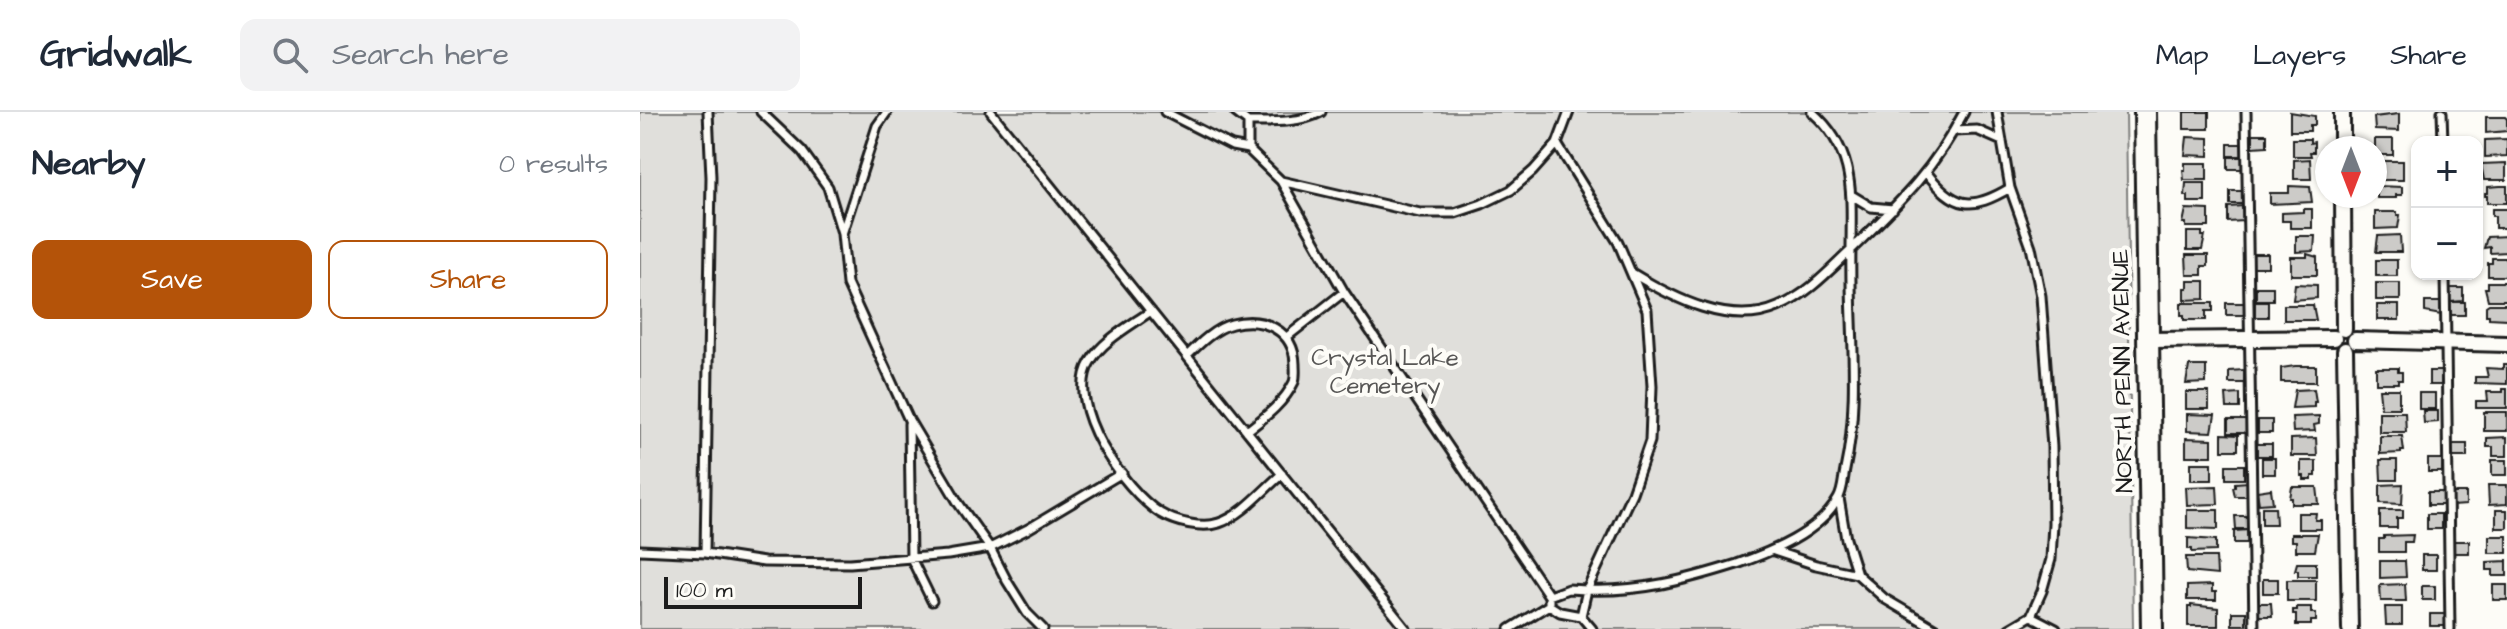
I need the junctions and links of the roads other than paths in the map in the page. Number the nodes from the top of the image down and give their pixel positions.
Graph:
1 (708, 112) edge
2 (761, 112) edge
3 (887, 112) edge
4 (991, 112) edge
5 (1165, 112) edge
6 (1235, 112) edge
7 (1321, 112) edge
8 (1569, 112) edge
9 (1812, 112) edge
10 (1964, 112) edge
11 (1997, 112) edge
12 (2145, 112) edge
13 (2246, 112) edge
14 (2342, 112) edge
15 (2442, 112) edge
16 (1248, 122) junction
17 (1954, 131) junction
18 (2342, 136) edge
19 (2443, 136) edge
20 (2002, 141) junction
21 (1557, 144) junction
22 (1248, 149) junction
23 (1926, 172) junction
24 (1281, 181) junction
25 (2010, 188) junction
26 (1853, 196) junction
27 (2343, 208) edge
28 (1893, 209) junction
29 (842, 234) junction
30 (1851, 250) junction
31 (1631, 272) junction
32 (2445, 280) edge
33 (1344, 292) junction
34 (1151, 311) junction
35 (1288, 336) junction
36 (2250, 339) junction
37 (2345, 339) junction
38 (2148, 340) junction
39 (2446, 344) junction
40 (2507, 344) edge
41 (1187, 356) junction
42 (909, 420) junction
43 (1247, 431) junction
44 (1122, 473) junction
45 (1282, 474) junction
46 (1839, 498) junction
47 (990, 548) junction
48 (640, 550) edge
49 (1774, 551) junction
50 (705, 553) junction
51 (911, 558) junction
52 (1857, 574) junction
53 (1587, 590) junction
54 (1549, 600) junction
55 (932, 601) dead end
56 (1581, 616) junction
57 (2031, 616) junction
58 (1043, 629) edge
59 (1406, 629) edge
60 (1510, 629) edge
61 (1592, 629) edge
62 (1936, 629) edge
63 (2009, 629) edge
64 (2056, 629) edge
65 (2152, 629) edge
66 (2254, 629) edge
67 (2350, 629) edge
68 (2450, 629) edge

1 - 50 lane
2 - 29 lane
3 - 29 lane
4 - 34 lane
5 - 22 lane
6 - 16 lane
7 - 16 lane
8 - 21 lane
9 - 26 lane
10 - 17 lane
11 - 20 lane
12 - 38 main road, NORTH PENN AVENUE
13 - 36 lane
14 - 18 street
15 - 19 lane
16 - 22 lane
17 - 20 lane
17 - 23 lane
20 - 25 lane
21 - 24 lane
21 - 31 lane
22 - 24 lane
23 - 25 lane
23 - 28 lane
24 - 33 lane
25 - 57 lane
26 - 28 lane
26 - 30 lane
27 - 37 street
28 - 30 lane
29 - 42 lane
30 - 31 lane
30 - 46 lane
31 - 53 lane
32 - 39 lane
33 - 35 lane
33 - 54 lane
34 - 41 lane
34 - 44 lane
35 - 41 lane
35 - 43 lane
36 - 37 street
36 - 38 street
36 - 66 lane
37 - 39 street
37 - 67 street
38 - 65 main road, NORTH PENN AVENUE
39 - 40 street
39 - 68 lane
41 - 43 lane
42 - 47 lane
42 - 51 lane
43 - 45 lane
44 - 45 lane
44 - 47 lane
45 - 59 lane
46 - 49 lane
46 - 52 lane
47 - 51 lane
47 - 58 lane
48 - 50 lane
49 - 52 lane
49 - 53 lane
50 - 51 lane
51 - 55 lane
52 - 62 lane
53 - 54 lane
53 - 56 lane
54 - 56 lane
54 - 60 lane
56 - 61 lane
57 - 63 lane
57 - 64 lane

